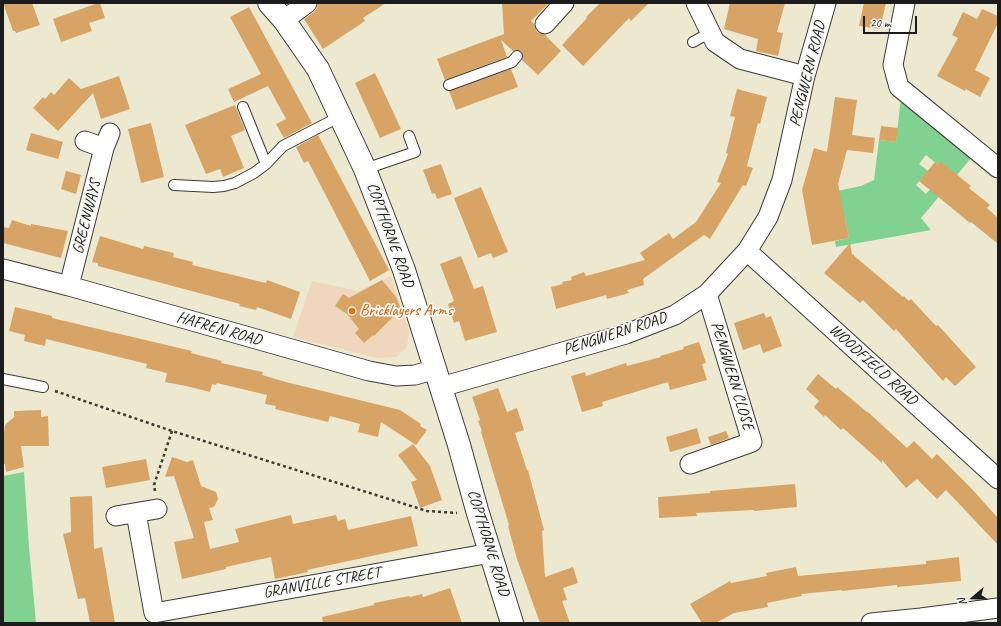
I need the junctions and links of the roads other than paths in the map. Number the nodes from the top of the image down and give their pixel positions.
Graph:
1 (269, 3) edge
2 (307, 3) edge
3 (564, 3) edge
4 (696, 3) edge
5 (826, 3) edge
6 (905, 3) edge
7 (284, 20) junction
8 (542, 27) dead end
9 (711, 32) junction
10 (693, 42) dead end
11 (517, 56) dead end
12 (805, 76) junction
13 (449, 84) dead end
14 (243, 107) dead end
15 (342, 116) junction
16 (409, 136) dead end
17 (85, 141) dead end
18 (266, 164) junction
19 (998, 168) edge
20 (365, 169) junction
21 (174, 185) dead end
22 (747, 251) junction
23 (3, 269) edge
24 (69, 286) junction
25 (706, 294) junction
26 (439, 378) junction
27 (3, 379) edge
28 (43, 387) road end
29 (690, 464) dead end
30 (998, 479) edge
31 (157, 509) road end
32 (136, 513) junction
33 (116, 516) dead end
34 (491, 553) junction
35 (998, 608) edge
36 (155, 618) edge
37 (922, 621) edge
38 (512, 623) edge
39 (871, 623) edge

1 - 7 main road, COPTHORNE ROAD
2 - 7 street
3 - 8 street
4 - 9 street
5 - 12 street, PENGWERN ROAD
6 - 19 street
7 - 15 main road, COPTHORNE ROAD
9 - 10 lane
9 - 12 street
11 - 13 lane
12 - 22 street, PENGWERN ROAD
14 - 18 lane
15 - 18 lane
15 - 20 main road, COPTHORNE ROAD
16 - 20 lane
17 - 24 street, GREENWAYS
18 - 21 lane
20 - 26 main road, COPTHORNE ROAD
22 - 25 street, PENGWERN ROAD
22 - 30 street, WOODFIELD ROAD
23 - 24 street, HAFREN ROAD
24 - 26 street, HAFREN ROAD
25 - 26 street, PENGWERN ROAD
25 - 29 street, PENGWERN CLOSE
26 - 34 main road, COPTHORNE ROAD
27 - 28 lane
31 - 32 street
32 - 33 street
32 - 36 street, GRANVILLE STREET
34 - 36 street, GRANVILLE STREET
34 - 38 main road, COPTHORNE ROAD
35 - 37 street
37 - 39 street

